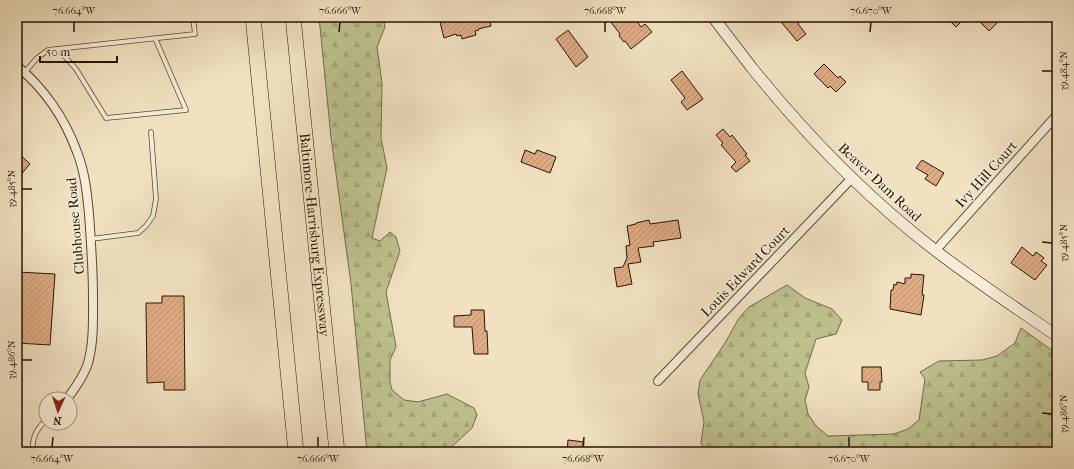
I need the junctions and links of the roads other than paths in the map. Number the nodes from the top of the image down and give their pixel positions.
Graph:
1 (193, 17) edge
2 (253, 17) edge
3 (293, 17) edge
4 (713, 17) edge
5 (155, 38) junction
6 (58, 49) junction
7 (17, 66) edge
8 (25, 72) junction
9 (1057, 115) edge
10 (151, 132) dead end
11 (852, 178) junction
12 (91, 239) junction
13 (935, 250) junction
14 (1057, 336) edge
15 (658, 381) dead end
16 (73, 391) edge
17 (38, 429) edge
18 (32, 452) edge
19 (296, 452) edge
20 (337, 452) edge

1 - 5 lane
2 - 19 highway
3 - 20 highway, Baltimore-Harrisburg Expressway
4 - 11 street, Beaver Dam Road
5 - 6 lane
5 - 6 lane
6 - 8 lane
7 - 8 street, Clubhouse Road
8 - 12 street, Clubhouse Road
9 - 13 street, Ivy Hill Court
10 - 12 lane
11 - 13 street, Beaver Dam Road
11 - 15 street, Louis Edward Court
12 - 16 street, Clubhouse Road
13 - 14 street, Beaver Dam Road
17 - 18 lane

